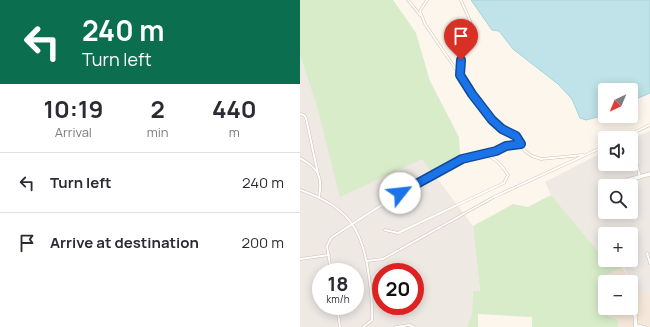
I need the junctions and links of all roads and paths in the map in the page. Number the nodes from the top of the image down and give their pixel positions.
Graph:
1 (408, 0) edge
2 (427, 0) edge
3 (461, 0) edge
4 (421, 16) junction
5 (460, 75) junction
6 (300, 114) edge
7 (650, 125) edge
8 (637, 131) edge
9 (521, 144) junction
10 (598, 149) edge
11 (584, 154) junction
12 (474, 155) junction
13 (300, 158) edge
14 (638, 169) edge
15 (318, 174) junction
16 (650, 174) edge
17 (640, 177) junction
18 (632, 179) edge
19 (300, 190) edge
20 (319, 197) junction
21 (352, 224) junction
22 (385, 230) dead end
23 (647, 253) dead end
24 (329, 255) junction
25 (300, 259) edge
26 (367, 261) junction
27 (650, 262) edge
28 (330, 263) edge
29 (338, 315) edge
30 (635, 315) edge
31 (636, 326) edge
32 (340, 327) edge
33 (363, 327) edge
34 (396, 327) edge
35 (414, 327) edge
36 (645, 327) edge

1 - 4 lane
2 - 4 lane
3 - 5 lane
4 - 5 lane
5 - 9 lane
6 - 15 lane
7 - 8 lane
9 - 11 lane
9 - 12 lane
10 - 11 lane
11 - 26 lane
12 - 21 lane
12 - 22 lane
13 - 15 lane
14 - 17 lane
15 - 20 lane
16 - 17 street
17 - 18 street
19 - 20 lane
20 - 21 lane
21 - 24 lane
21 - 26 lane
23 - 27 lane
24 - 25 lane
24 - 28 lane
26 - 33 lane
29 - 32 lane
30 - 31 street
31 - 36 lane
34 - 35 lane

